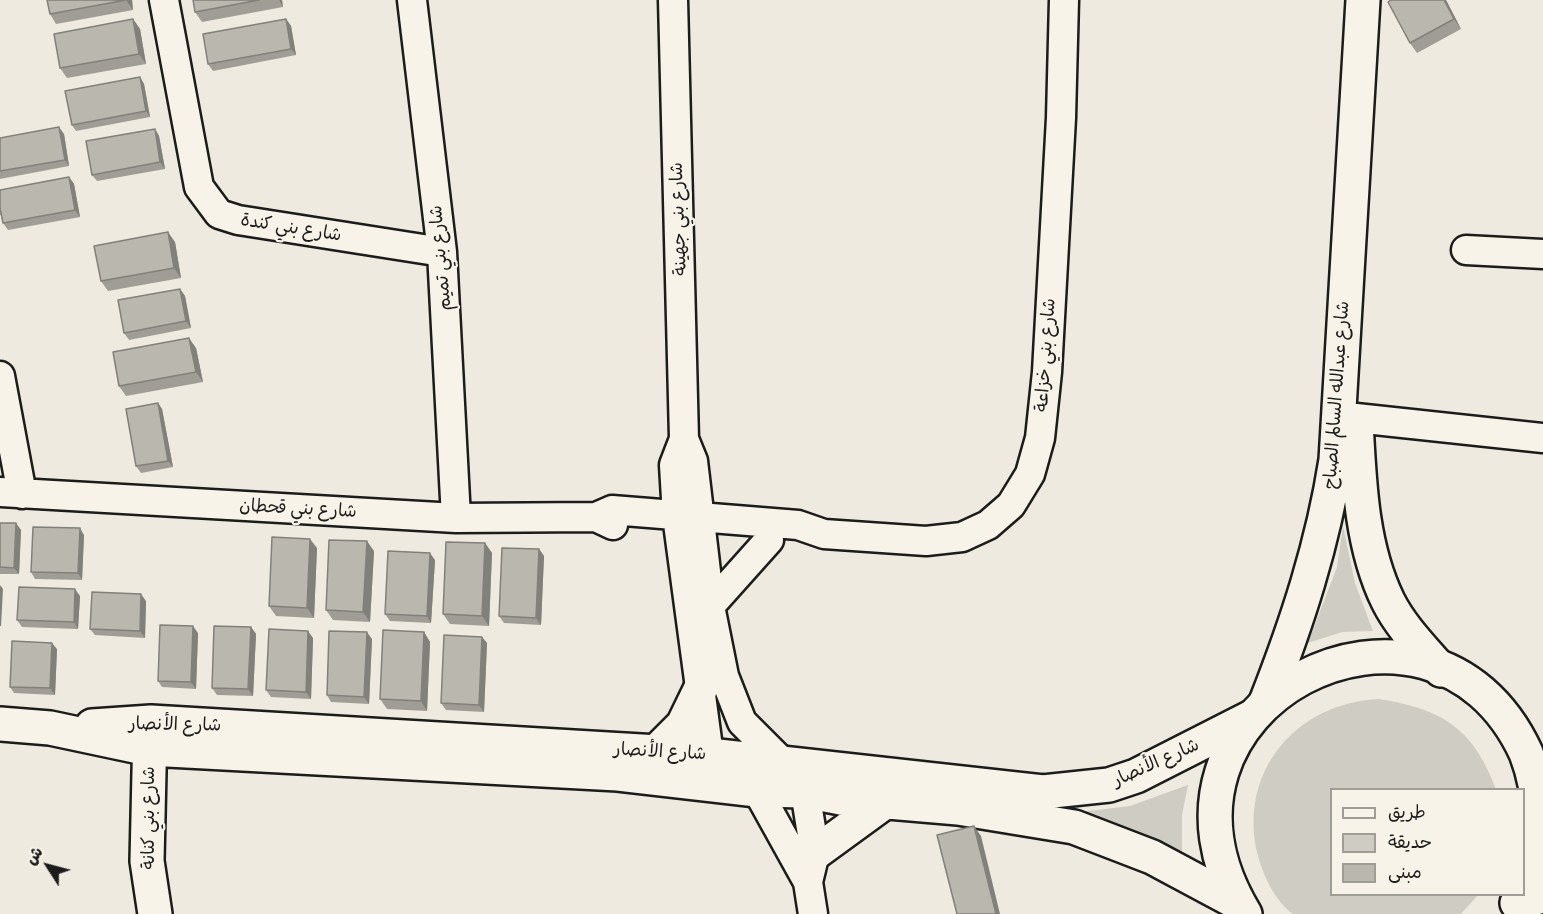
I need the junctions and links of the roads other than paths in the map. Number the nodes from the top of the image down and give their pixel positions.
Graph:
1 (164, 0) edge
2 (412, 0) edge
3 (673, 0) edge
4 (1064, 0) edge
5 (1363, 0) edge
6 (1356, 151) junction
7 (1466, 250) dead end
8 (442, 252) junction
9 (1543, 254) edge
10 (0, 376) edge
11 (1356, 418) junction
12 (1543, 438) edge
13 (11, 493) edge
14 (456, 518) junction
15 (689, 525) junction
16 (824, 534) junction
17 (769, 540) junction
18 (710, 606) junction
19 (1441, 670) junction
20 (700, 690) junction
21 (1493, 705) junction
22 (1259, 709) junction
23 (0, 724) edge
24 (150, 736) junction
25 (1543, 746) edge
26 (656, 752) junction
27 (710, 755) junction
28 (514, 756) junction
29 (783, 763) junction
30 (757, 790) junction
31 (805, 791) junction
32 (885, 802) junction
33 (812, 867) junction
34 (1525, 893) edge
35 (1241, 908) edge
36 (155, 914) edge
37 (813, 914) edge

1 - 8 street, شارع بني كندة
2 - 8 street, شارع بني تميم
3 - 15 street, شارع بني جهينة
4 - 16 street, شارع بني خزاعة
5 - 6 street, شارع عبدالله السالم الصباح
6 - 11 street, شارع عبدالله السالم الصباح
6 - 22 street, شارع عبدالله السالم الصباح
7 - 9 street
8 - 14 street, شارع بني تميم
10 - 13 street
11 - 12 street
11 - 19 street, شارع عبدالله السالم الصباح
13 - 14 street, شارع بني قحطان
14 - 15 street, شارع بني قحطان
15 - 16 street, شارع بني خزاعة
15 - 17 street, شارع بني خزاعة
15 - 18 street, شارع بني جهينة
15 - 20 street, شارع بني جهينة
16 - 17 street, شارع بني خزاعة
17 - 18 street
18 - 29 street, شارع بني جهينة
19 - 21 street
19 - 22 street
20 - 26 street
20 - 27 street, شارع بني جهينة
21 - 25 street
21 - 34 street
22 - 29 street, شارع الأنصار
22 - 35 street
23 - 24 street, شارع الأنصار
24 - 28 street, شارع الأنصار
24 - 36 street, شارع بني كنانة
26 - 27 street, شارع الأنصار
26 - 28 street, شارع الأنصار
27 - 29 street, شارع الأنصار
27 - 30 street
28 - 30 street, شارع الأنصار
29 - 31 street, شارع بني جهينة
30 - 31 street, شارع الأنصار
30 - 33 street
31 - 32 street, شارع الأنصار
31 - 33 street
32 - 33 street
32 - 35 street, شارع الأنصار
33 - 37 street

